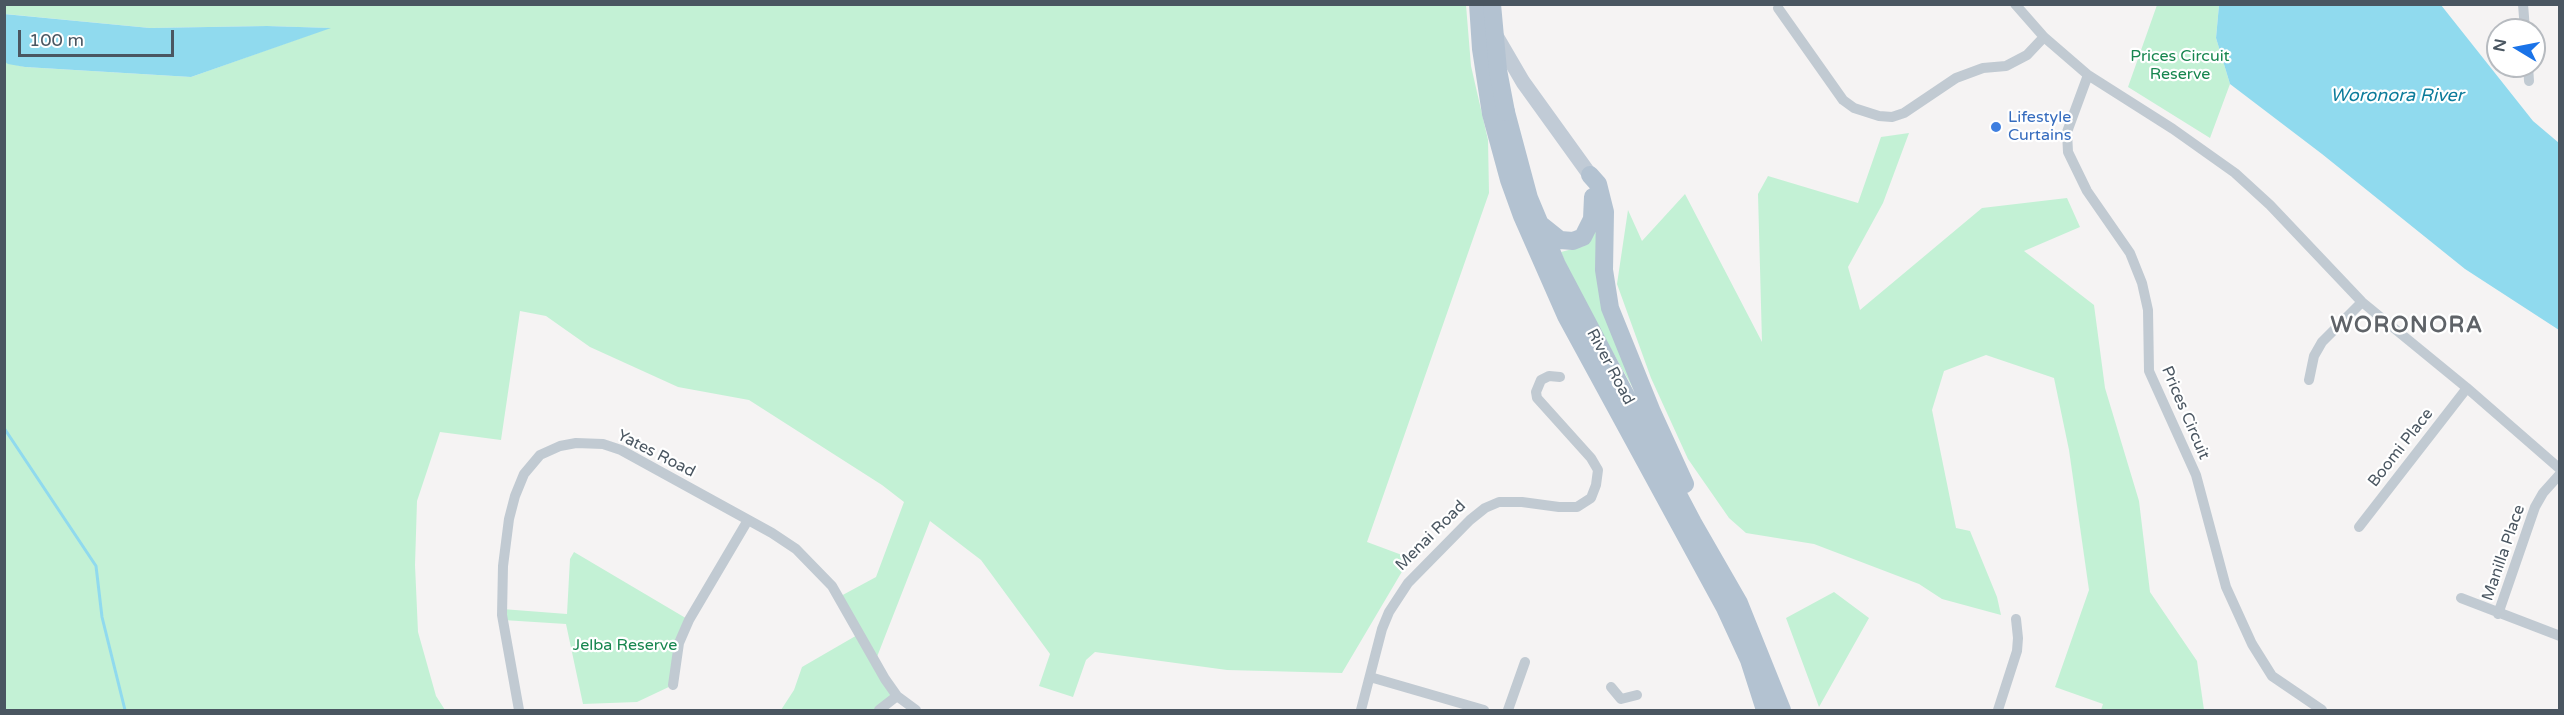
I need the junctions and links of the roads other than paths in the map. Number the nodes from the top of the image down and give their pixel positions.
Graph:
1 (1478, 4) edge
2 (1492, 4) edge
3 (2015, 4) edge
4 (1778, 8) dead end
5 (2044, 37) junction
6 (2088, 75) junction
7 (2529, 78) edge
8 (2529, 81) dead end
9 (1498, 113) junction
10 (1590, 175) junction
11 (1537, 220) junction
12 (2362, 302) junction
13 (1560, 377) dead end
14 (2309, 380) dead end
15 (2467, 388) junction
16 (2559, 472) edge
17 (748, 520) junction
18 (2359, 527) dead end
19 (1715, 557) junction
20 (2461, 598) dead end
21 (2498, 614) junction
22 (2016, 619) dead end
23 (2559, 636) edge
24 (1525, 662) dead end
25 (1370, 677) junction
26 (673, 685) dead end
27 (1611, 687) dead end
28 (1637, 695) dead end
29 (897, 696) junction
30 (1621, 699) junction
31 (519, 711) edge
32 (879, 711) edge
33 (916, 711) edge
34 (1361, 711) edge
35 (1484, 711) edge
36 (1508, 711) edge
37 (1617, 711) edge
38 (1765, 711) edge
39 (1782, 711) edge
40 (1998, 711) edge
41 (2322, 711) edge

1 - 9 main road, River Road
1 - 10 street
2 - 9 main road, River Road, bridge
3 - 5 street
4 - 5 street
5 - 6 street
6 - 12 street
6 - 41 street, Prices Circuit
7 - 8 street
9 - 11 main road, River Road
9 - 38 main road, River Road
10 - 11 main road
10 - 19 main road
11 - 19 main road, River Road
12 - 14 street
12 - 15 street
13 - 25 street, Menai Road
15 - 16 street
15 - 18 street, Boomi Place
16 - 21 street, Manilla Place
17 - 26 street
17 - 29 street, Yates Road
17 - 31 street, Yates Road
19 - 39 main road, River Road
20 - 21 street, Manilla Place
21 - 23 street, Manilla Place
22 - 40 street
24 - 36 street
25 - 34 street, Menai Road
25 - 35 street
27 - 30 street
28 - 30 street
29 - 32 street
29 - 33 street, Yates Road
30 - 37 street

